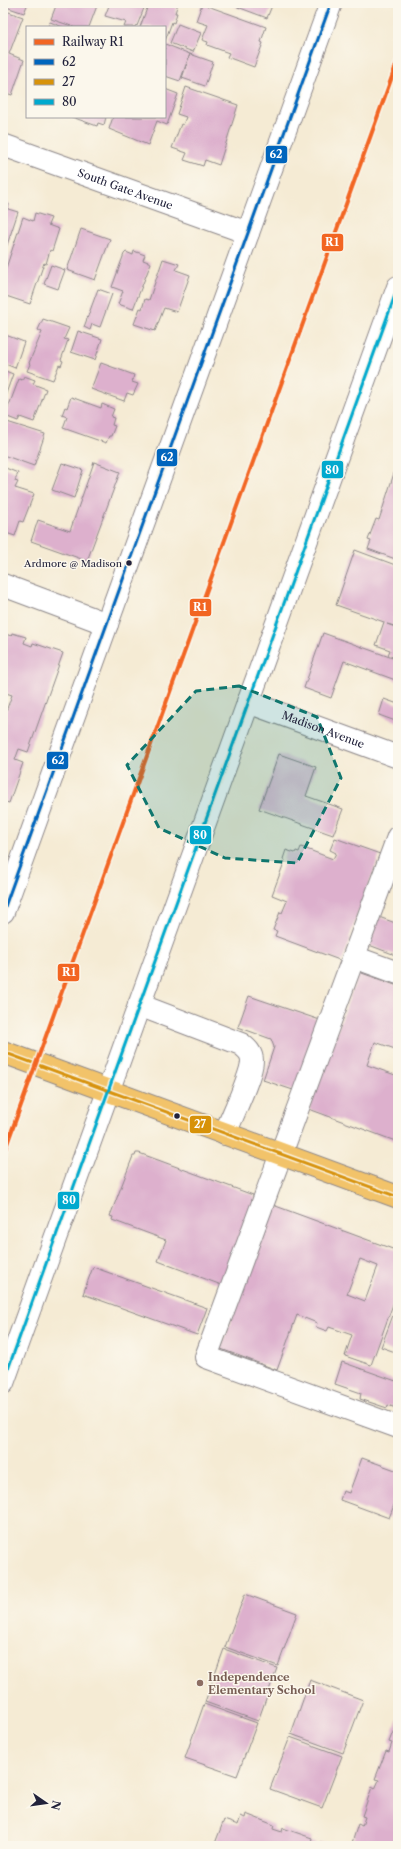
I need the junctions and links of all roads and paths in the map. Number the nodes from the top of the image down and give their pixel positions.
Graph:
1 (331, 3) edge
2 (3, 144) edge
3 (248, 233) junction
4 (398, 287) edge
5 (394, 310) edge
6 (3, 585) edge
7 (107, 624) junction
8 (248, 702) junction
9 (398, 757) edge
10 (398, 837) edge
11 (3, 912) edge
12 (354, 957) junction
13 (398, 973) edge
14 (139, 1005) junction
15 (3, 1052) edge
16 (108, 1091) junction
17 (225, 1134) junction
18 (282, 1154) junction
19 (398, 1197) edge
20 (3, 1383) edge
21 (398, 1427) edge

1 - 3 street
2 - 3 street, South Gate Avenue
3 - 7 street
4 - 5 street
5 - 8 street
6 - 7 street
7 - 11 street
8 - 9 street, Madison Avenue
8 - 14 street
10 - 12 street
12 - 13 street
12 - 18 street
14 - 16 street
14 - 17 street
15 - 16 main road
16 - 17 main road
16 - 20 street
17 - 18 main road
18 - 19 main road
18 - 21 street

